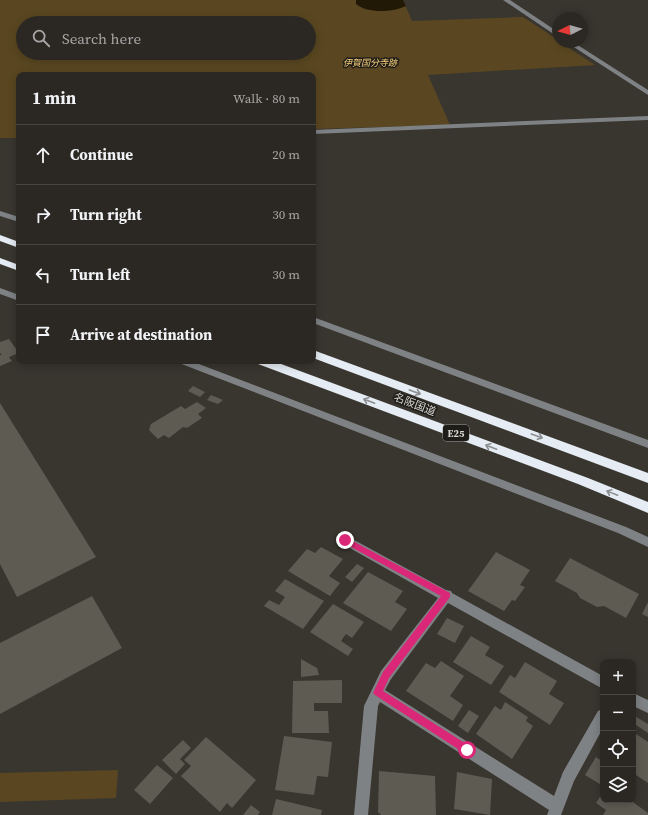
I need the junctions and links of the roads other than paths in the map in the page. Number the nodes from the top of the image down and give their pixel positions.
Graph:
1 (506, 0) edge
2 (552, 30) edge
3 (578, 48) edge
4 (648, 93) edge
5 (648, 118) edge
6 (316, 132) edge
7 (0, 214) edge
8 (16, 219) edge
9 (0, 238) edge
10 (16, 244) edge
11 (0, 261) edge
12 (16, 267) edge
13 (0, 291) edge
14 (16, 297) edge
15 (316, 321) edge
16 (316, 355) edge
17 (190, 364) edge
18 (270, 364) edge
19 (648, 444) edge
20 (648, 478) edge
21 (648, 508) edge
22 (345, 540) dead end
23 (648, 542) edge
24 (447, 595) junction
25 (600, 681) edge
26 (378, 693) junction
27 (636, 701) edge
28 (648, 707) edge
29 (600, 720) edge
30 (556, 811) edge
31 (362, 815) edge

1 - 2 street
3 - 4 street
5 - 6 street
7 - 8 street
9 - 10 highway
11 - 12 highway
13 - 14 street
15 - 19 street
16 -> 20 highway, 名阪国道 / E25
17 - 23 street
21 -> 18 highway, 名阪国道 / E25
22 - 24 street
24 - 25 street
24 - 26 street
26 - 30 street
26 - 31 street
27 - 28 street
29 - 30 street

